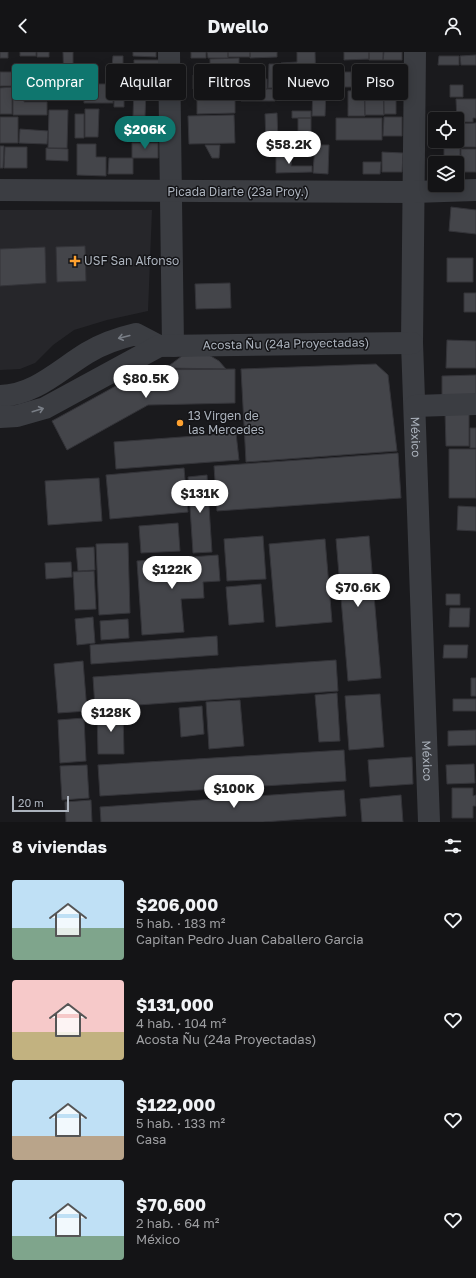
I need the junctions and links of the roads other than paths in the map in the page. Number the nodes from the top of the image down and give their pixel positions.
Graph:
1 (169, 52) edge
2 (415, 52) edge
3 (0, 190) edge
4 (476, 190) edge
5 (170, 192) junction
6 (413, 192) junction
7 (412, 343) junction
8 (166, 346) junction
9 (0, 396) edge
10 (476, 404) edge
11 (415, 406) junction
12 (0, 417) edge
13 (429, 822) edge

1 - 5 street
2 - 6 street, México
3 - 5 street, Picada Diarte (23ª Proy.)
4 - 6 street, Picada Diarte (23ª Proy.)
5 - 6 street, Picada Diarte (23ª Proy.)
5 - 8 street
6 - 7 street, México
7 - 8 street, Acosta Ñu (24ª Proyectadas)
7 - 11 street, México
8 -> 9 street, Acosta Ñu (24ª Proyectadas)
12 -> 8 street, Acosta Ñu (24ª Proyectadas)
10 - 11 street
11 - 13 street, México

